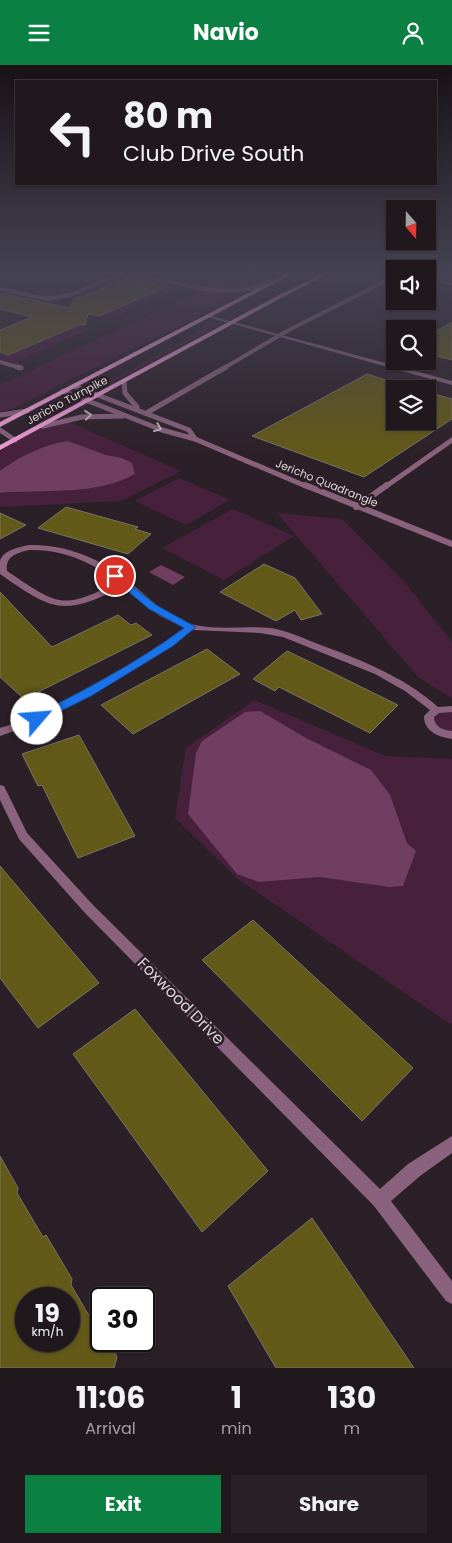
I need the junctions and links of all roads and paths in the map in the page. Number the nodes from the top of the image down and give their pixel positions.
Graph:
1 (175, 334) edge
2 (214, 334) edge
3 (275, 334) edge
4 (297, 334) edge
5 (279, 335) junction
6 (386, 358) edge
7 (0, 362) edge
8 (21, 368) dead end
9 (430, 370) edge
10 (452, 376) edge
11 (124, 382) junction
12 (452, 383) edge
13 (74, 386) junction
14 (63, 391) junction
15 (101, 395) junction
16 (91, 400) junction
17 (139, 409) junction
18 (27, 411) junction
19 (148, 412) junction
20 (0, 415) edge
21 (133, 418) junction
22 (0, 425) edge
23 (43, 425) junction
24 (0, 430) edge
25 (0, 438) edge
26 (195, 439) junction
27 (16, 440) junction
28 (452, 440) edge
29 (0, 448) edge
30 (356, 507) junction
31 (452, 544) edge
32 (125, 582) junction
33 (191, 627) junction
34 (452, 709) edge
35 (436, 710) junction
36 (0, 732) edge
37 (452, 735) edge
38 (0, 789) edge
39 (452, 1144) edge
40 (380, 1200) junction
41 (452, 1295) edge

1 - 13 main road, Jericho Turnpike
2 - 11 main road, Jericho Turnpike
3 - 5 street
4 - 6 street
5 - 12 street
5 - 19 lane
7 - 8 lane
9 - 10 street
11 - 15 main road, Jericho Turnpike
11 - 17 lane
13 - 14 main road, Jericho Turnpike
13 - 15 lane, Jericho Quadrangle
14 - 16 lane, Jericho Quadrangle
14 - 18 main road, Jericho Turnpike
15 - 16 main road, Jericho Turnpike
15 - 17 lane, Jericho Quadrangle
16 - 21 lane, Jericho Quadrangle
16 - 23 main road, Jericho Turnpike
17 - 19 lane, Jericho Quadrangle
18 - 20 lane
18 - 22 main road, Jericho Turnpike
19 - 26 lane, Jericho Quadrangle
23 -> 21 lane, Jericho Quadrangle
21 -> 26 lane, Jericho Quadrangle
23 - 27 main road, Jericho Turnpike
24 - 27 lane
25 - 27 lane
26 - 30 lane, Jericho Quadrangle
27 - 29 main road, Jericho Turnpike
28 - 30 lane
30 - 31 lane, Jericho Quadrangle
32 - 32 street
32 - 33 street
33 - 35 street
33 - 36 street
34 - 35 street
35 - 37 street
38 - 40 street, Foxwood Drive
39 - 40 street
40 - 41 street, Foxwood Drive

